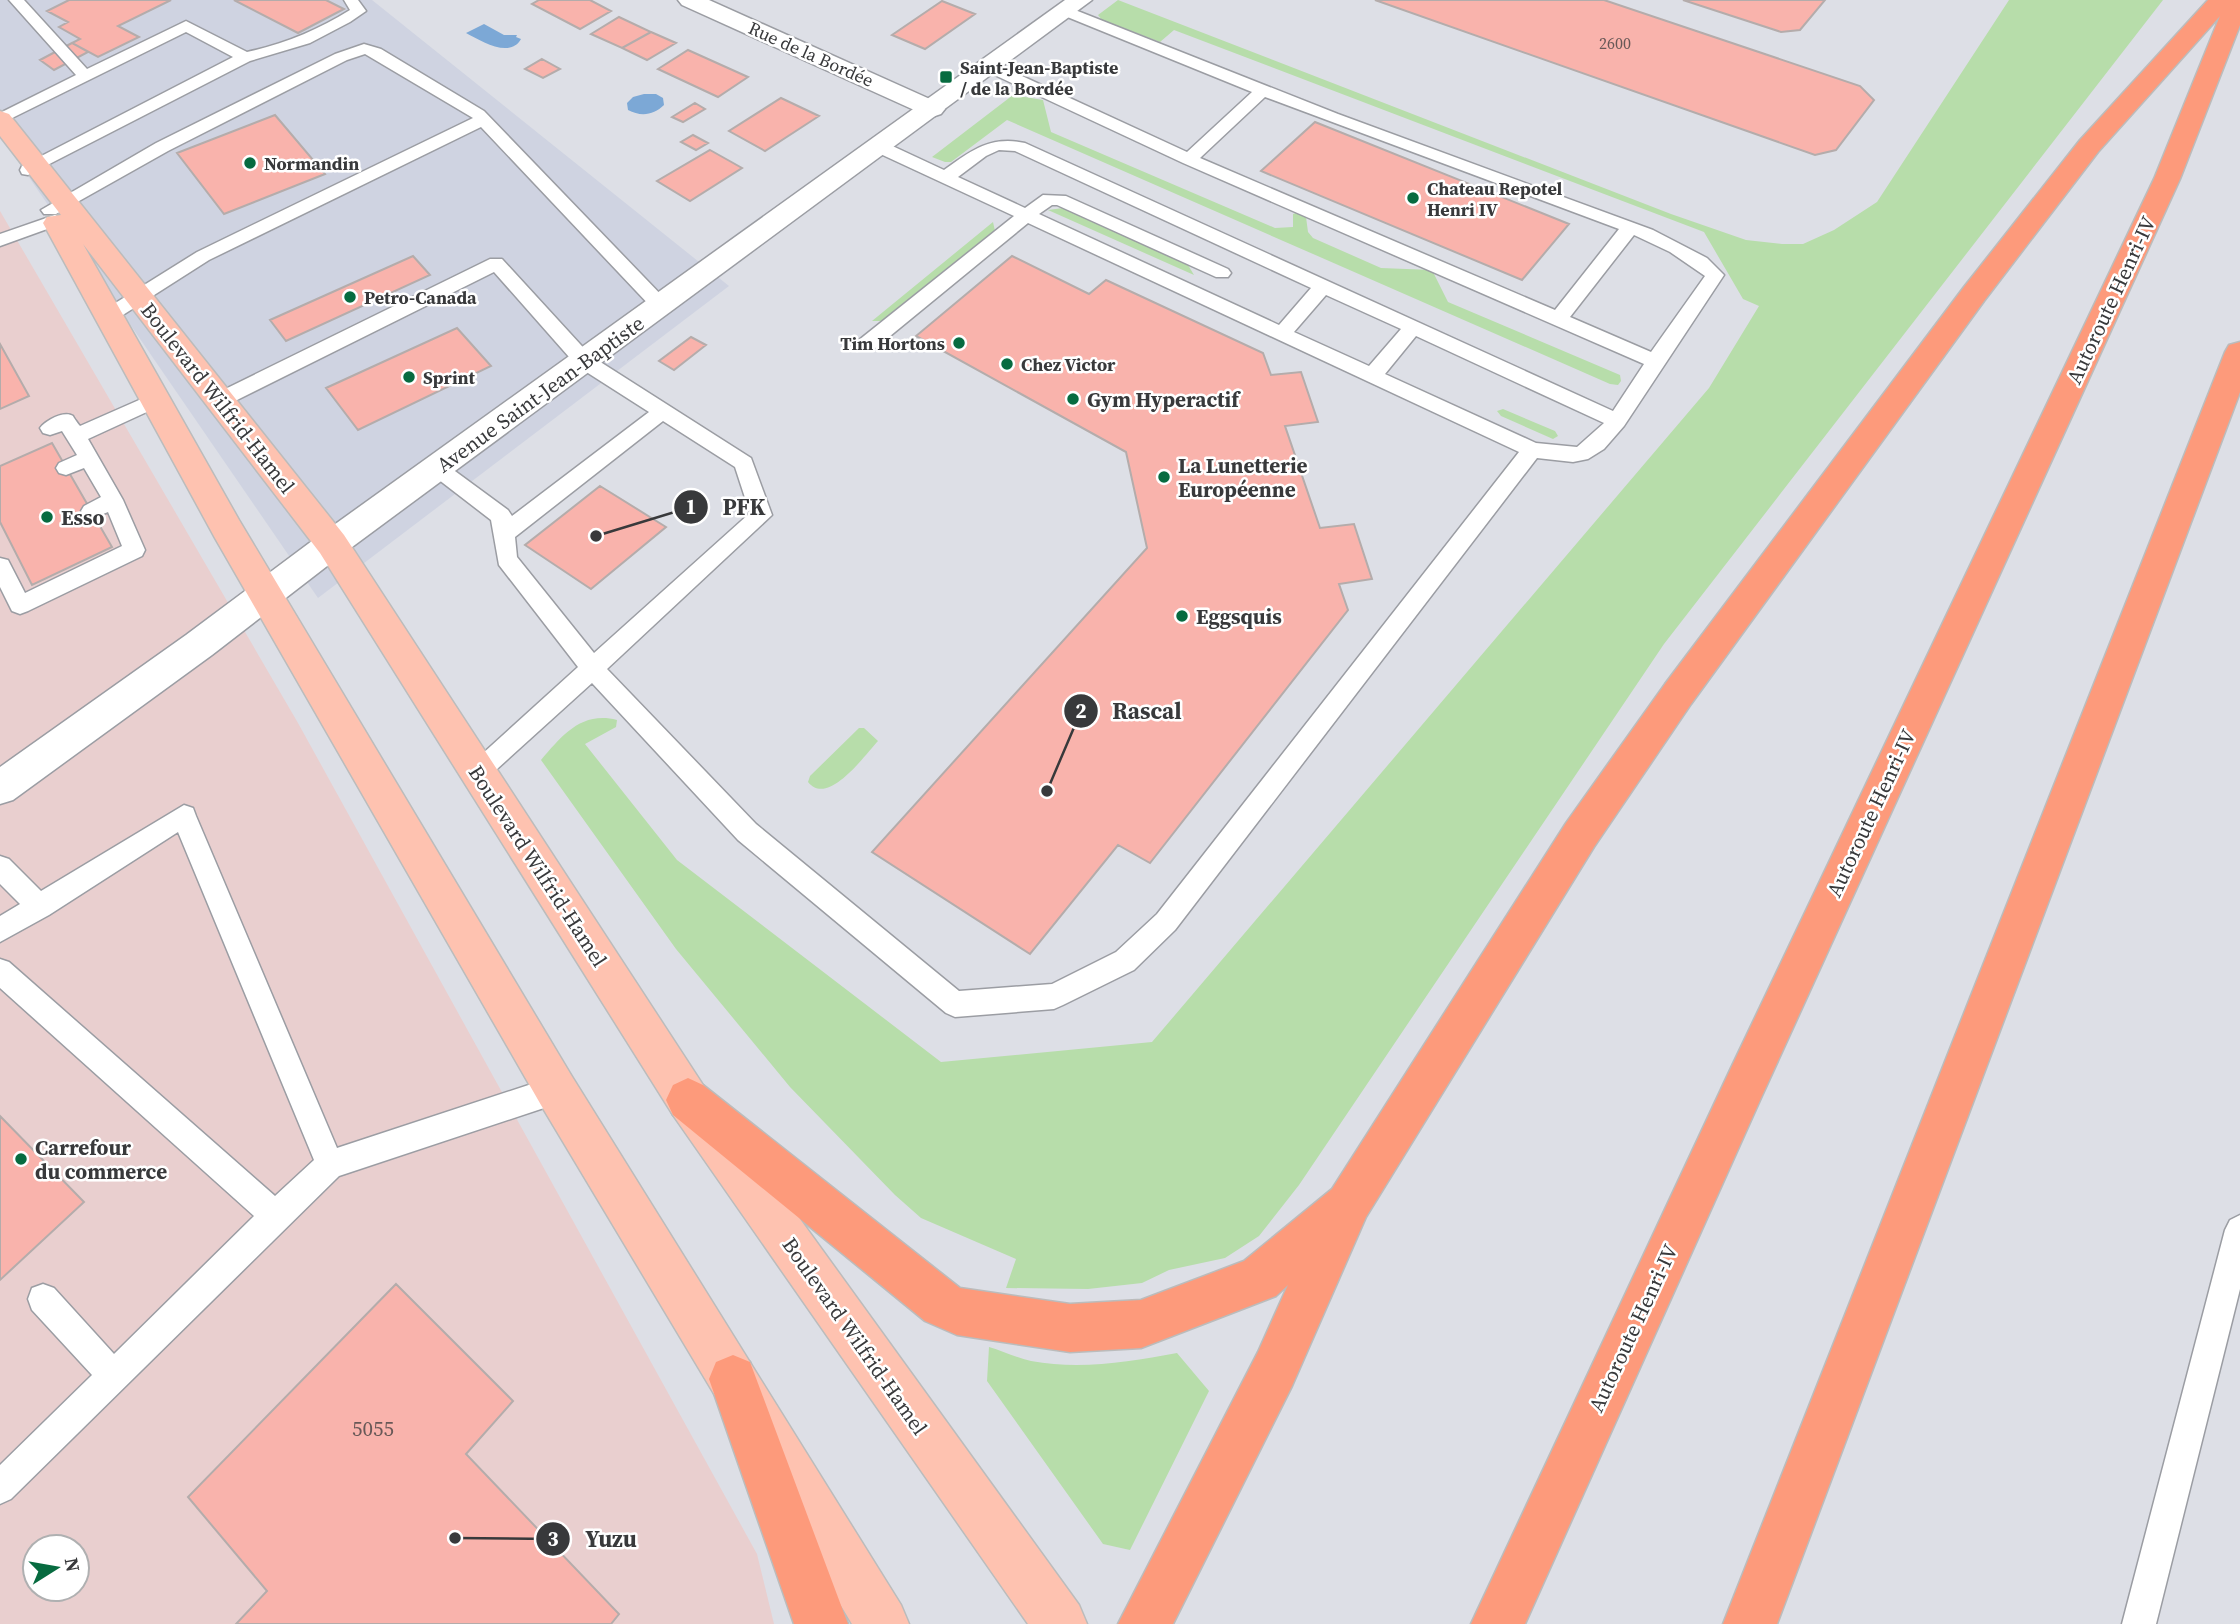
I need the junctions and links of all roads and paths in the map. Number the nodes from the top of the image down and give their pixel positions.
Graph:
1 (16, 0) edge
2 (351, 0) edge
3 (690, 0) edge
4 (2221, 0) edge
5 (2238, 0) edge
6 (1073, 5) edge
7 (245, 57) junction
8 (990, 67) junction
9 (85, 76) junction
10 (1262, 91) junction
11 (932, 109) junction
12 (0, 119) edge
13 (482, 120) junction
14 (880, 147) junction
15 (1189, 159) junction
16 (32, 168) junction
17 (945, 178) junction
18 (57, 211) junction
19 (1026, 216) junction
20 (1630, 228) junction
21 (0, 240) edge
22 (1244, 250) junction
23 (1222, 273) junction
24 (1323, 286) junction
25 (139, 297) junction
26 (1199, 297) junction
27 (661, 306) junction
28 (108, 316) junction
29 (1558, 319) junction
30 (1413, 327) junction
31 (1280, 335) junction
32 (866, 345) dead end
33 (2240, 352) edge
34 (584, 361) junction
35 (1655, 361) junction
36 (1371, 377) junction
37 (155, 400) junction
38 (220, 400) junction
39 (663, 411) junction
40 (1617, 421) junction
41 (50, 428) dead end
42 (76, 436) junction
43 (1532, 450) junction
44 (90, 457) junction
45 (66, 468) dead end
46 (438, 468) junction
47 (113, 500) junction
48 (90, 511) dead end
49 (503, 534) junction
50 (332, 544) junction
51 (3, 578) edge
52 (265, 595) junction
53 (592, 668) junction
54 (478, 772) junction
55 (0, 788) edge
56 (0, 867) edge
57 (40, 907) junction
58 (0, 930) edge
59 (0, 971) edge
60 (556, 1090) junction
61 (688, 1100) junction
62 (330, 1164) junction
63 (1350, 1201) junction
64 (275, 1216) junction
65 (2240, 1230) edge
66 (43, 1299) dead end
67 (113, 1377) junction
68 (733, 1379) junction
69 (0, 1488) edge
70 (821, 1624) edge
71 (882, 1624) edge
72 (1060, 1624) edge
73 (1145, 1624) edge
74 (1497, 1624) edge
75 (1750, 1624) edge
76 (2139, 1624) edge

1 - 9 lane
2 - 7 lane
3 - 11 street, Rue de la Bordée
4 - 63 highway
5 - 74 highway, Autoroute Henri-IV
6 - 8 street, Avenue Saint-Jean-Baptiste
6 - 10 lane
7 - 9 lane
7 - 16 lane
8 - 11 street, Avenue Saint-Jean-Baptiste
8 - 15 lane
9 - 12 lane
10 - 15 lane
10 - 20 lane
11 - 14 street, Avenue Saint-Jean-Baptiste
12 - 16 main road, Boulevard Wilfrid-Hamel
13 - 18 lane
13 - 25 lane
13 - 27 lane
14 - 17 lane
14 - 27 street, Avenue Saint-Jean-Baptiste
15 - 29 lane
16 - 18 main road, Boulevard Wilfrid-Hamel
17 - 19 lane
17 - 22 lane
18 - 21 lane
18 - 25 main road, Boulevard Wilfrid-Hamel
18 - 28 main road, Boulevard Wilfrid-Hamel
19 - 23 lane
19 - 26 lane
19 - 32 lane
20 - 29 lane
20 - 35 lane
22 - 23 lane
22 - 24 lane
23 - 26 lane
24 - 30 lane
24 - 31 lane
25 - 28 lane
25 - 38 main road, Boulevard Wilfrid-Hamel
26 - 31 lane
27 - 34 street, Avenue Saint-Jean-Baptiste
28 - 37 main road, Boulevard Wilfrid-Hamel
29 - 35 lane
30 - 36 lane
30 - 40 lane
31 - 36 lane
33 - 75 highway
34 - 38 lane
34 - 39 lane
34 - 46 street, Avenue Saint-Jean-Baptiste
35 - 40 lane
36 - 43 lane
37 - 42 lane
37 - 52 main road, Boulevard Wilfrid-Hamel
38 - 50 main road, Boulevard Wilfrid-Hamel
39 - 49 lane
39 - 53 lane
40 - 43 lane
41 - 42 lane
42 - 44 lane
43 - 53 lane
44 - 45 lane
44 - 47 lane
46 - 49 lane
46 - 50 street, Avenue Saint-Jean-Baptiste
47 - 48 lane
47 - 51 lane
49 - 53 lane
50 - 52 street, Avenue Saint-Jean-Baptiste
50 - 54 main road, Boulevard Wilfrid-Hamel
52 - 55 street, Avenue Saint-Jean-Baptiste
52 - 60 main road, Boulevard Wilfrid-Hamel
53 - 54 lane
54 - 61 main road, Boulevard Wilfrid-Hamel
56 - 57 lane
57 - 58 lane
57 - 62 lane
59 - 64 lane
60 - 62 lane
60 - 68 main road, Boulevard Wilfrid-Hamel
61 - 63 highway
61 - 72 main road, Boulevard Wilfrid-Hamel
62 - 64 lane
63 - 73 highway
64 - 67 lane
65 - 76 lane
66 - 67 lane
67 - 69 lane
68 - 70 highway
68 - 71 main road, Boulevard Wilfrid-Hamel

